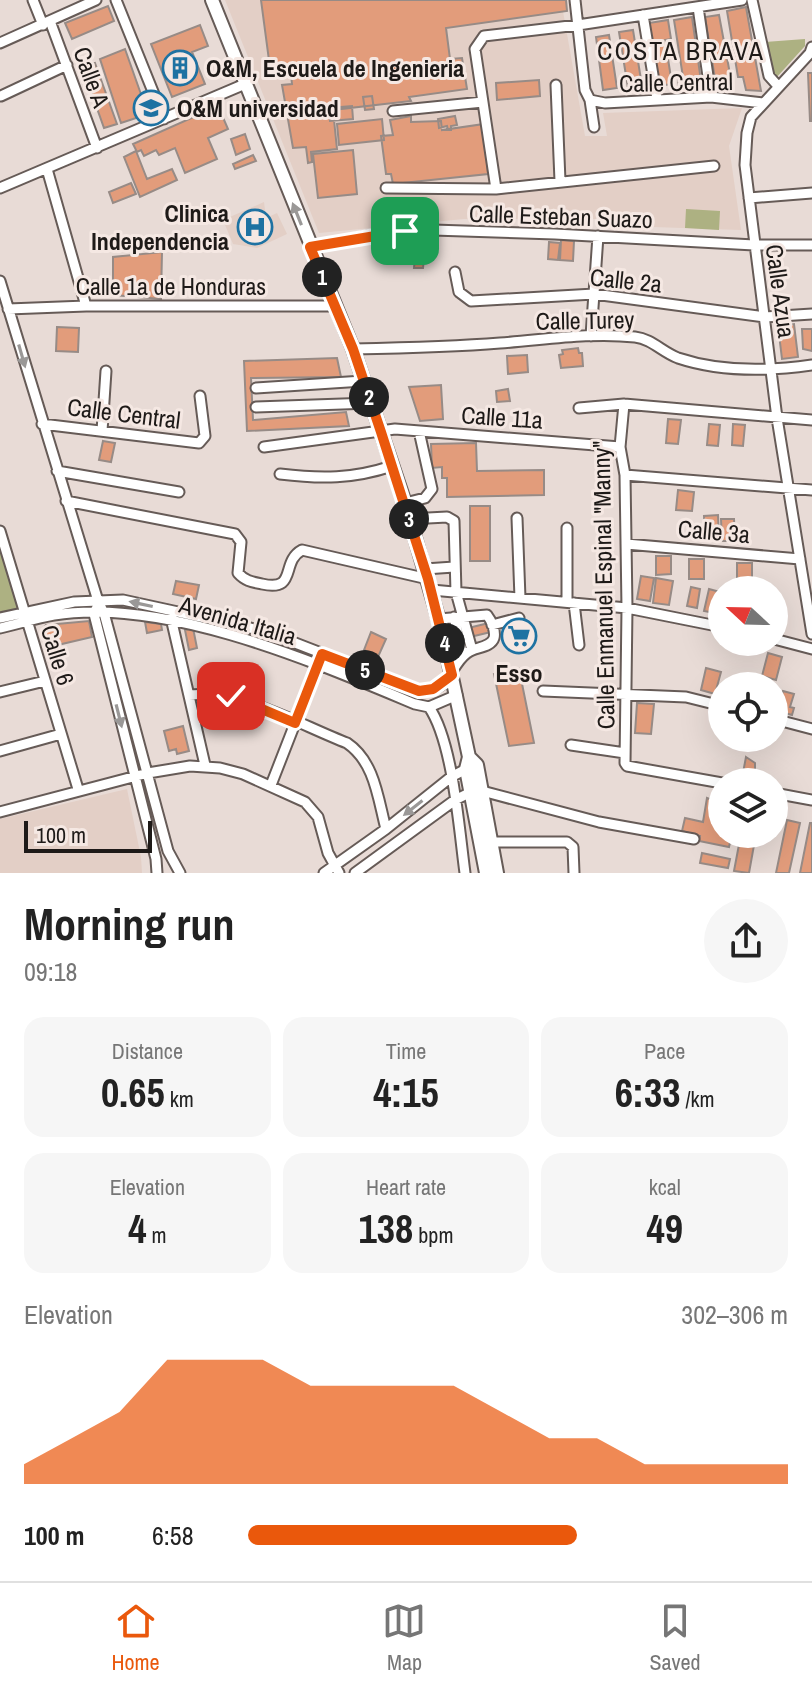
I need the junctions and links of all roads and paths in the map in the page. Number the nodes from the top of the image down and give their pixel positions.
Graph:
1 (33, 0) edge
2 (96, 0) edge
3 (116, 0) edge
4 (212, 0) edge
5 (575, 0) edge
6 (742, 0) edge
7 (752, 0) edge
8 (698, 7) junction
9 (643, 15) junction
10 (46, 23) junction
11 (578, 25) junction
12 (0, 43) edge
13 (812, 47) edge
14 (67, 65) junction
15 (812, 65) edge
16 (799, 66) junction
17 (245, 84) junction
18 (556, 85) dead end
19 (778, 86) junction
20 (1, 96) edge
21 (711, 97) junction
22 (657, 99) junction
23 (590, 100) junction
24 (483, 102) junction
25 (763, 103) junction
26 (393, 111) dead end
27 (164, 119) junction
28 (594, 127) dead end
29 (97, 148) junction
30 (714, 166) dead end
31 (47, 169) junction
32 (560, 181) junction
33 (0, 188) edge
34 (386, 188) dead end
35 (496, 189) junction
36 (812, 193) edge
37 (749, 198) junction
38 (598, 236) junction
39 (754, 245) junction
40 (812, 245) edge
41 (310, 247) junction
42 (455, 272) dead end
43 (1, 284) edge
44 (594, 294) junction
45 (86, 306) junction
46 (334, 306) junction
47 (8, 309) junction
48 (812, 314) edge
49 (765, 317) junction
50 (591, 336) junction
51 (353, 349) junction
52 (812, 365) edge
53 (772, 369) junction
54 (106, 371) dead end
55 (363, 381) junction
56 (256, 388) dead end
57 (200, 396) dead end
58 (371, 403) junction
59 (624, 404) junction
60 (256, 407) dead end
61 (579, 408) dead end
62 (777, 418) junction
63 (812, 420) edge
64 (42, 424) junction
65 (102, 431) junction
66 (419, 431) junction
67 (381, 432) junction
68 (264, 447) dead end
69 (620, 447) junction
70 (392, 466) junction
71 (57, 471) junction
72 (280, 474) dead end
73 (625, 475) junction
74 (789, 488) junction
75 (812, 490) edge
76 (179, 492) dead end
77 (66, 501) junction
78 (405, 503) junction
79 (517, 518) dead end
80 (409, 519) junction
81 (567, 528) dead end
82 (0, 531) edge
83 (626, 544) junction
84 (2, 546) edge
85 (800, 559) junction
86 (454, 567) junction
87 (428, 579) junction
88 (456, 592) junction
89 (520, 598) junction
90 (98, 601) junction
91 (571, 602) junction
92 (627, 608) junction
93 (99, 614) junction
94 (26, 616) junction
95 (171, 616) junction
96 (458, 617) junction
97 (0, 618) edge
98 (519, 618) dead end
99 (439, 619) junction
100 (708, 624) edge
101 (492, 625) junction
102 (0, 628) edge
103 (812, 634) edge
104 (788, 643) edge
105 (579, 645) dead end
106 (812, 649) edge
107 (472, 650) junction
108 (463, 656) junction
109 (320, 659) junction
110 (452, 675) junction
111 (45, 681) junction
112 (543, 691) dead end
113 (0, 692) edge
114 (189, 695) junction
115 (457, 695) junction
116 (625, 695) junction
117 (708, 702) edge
118 (429, 707) junction
119 (295, 723) junction
120 (788, 723) edge
121 (812, 729) edge
122 (61, 734) junction
123 (571, 745) dead end
124 (0, 751) edge
125 (625, 753) junction
126 (471, 763) junction
127 (205, 765) junction
128 (148, 773) junction
129 (136, 776) junction
130 (451, 777) junction
131 (708, 780) edge
132 (271, 785) junction
133 (78, 789) junction
134 (478, 790) junction
135 (788, 796) edge
136 (455, 800) junction
137 (812, 800) edge
138 (0, 812) edge
139 (386, 829) junction
140 (694, 839) dead end
141 (486, 843) junction
142 (337, 869) edge
143 (462, 871) edge
144 (157, 873) edge
145 (180, 873) edge
146 (324, 873) edge
147 (355, 873) edge
148 (486, 873) edge
149 (497, 873) edge
150 (574, 873) edge

1 - 10 street, Calle A
2 - 10 street
3 - 27 street
4 - 17 main road
5 - 11 street
6 - 8 street
7 - 19 street
8 - 9 street
8 - 21 street
9 - 11 street
9 - 22 street
10 - 12 street
10 - 14 street, Calle A
11 - 23 street
11 - 24 street
13 - 16 street, Calle Azua
14 - 20 street
14 - 29 street, Calle A
15 - 16 street
16 - 19 street, Calle Azua
17 - 27 street
41 -> 17 main road
18 - 32 street
19 - 25 street, Calle Azua
21 - 22 street, Calle Central
21 - 25 street, Calle Central
22 - 23 street, Calle Central
23 - 28 street
24 - 26 street
24 - 35 street
25 - 37 street, Calle Azua
27 - 29 street
29 - 31 street
30 - 32 street
31 - 33 street
31 - 45 street
32 - 35 street
34 - 35 street
36 - 37 street
37 - 39 street, Calle Azua
38 - 39 street, Calle Esteban Suazo
38 - 41 street, Calle Esteban Suazo
38 - 44 street
39 - 40 street, Calle Esteban Suazo
39 - 49 street, Calle Azua
41 - 46 main road
42 - 44 street, Calle 2a
43 - 47 street
44 - 49 street, Calle 2a
44 - 50 street
45 - 46 street, Calle 1a de Honduras
45 - 47 street, Calle 1a de Honduras
46 - 51 main road
47 -> 64 street
48 - 49 street, Calle 2a
49 - 53 street, Calle Azua
50 - 51 street, Calle Turey
50 - 53 street, Calle Turey
51 - 55 main road
52 - 53 street, Calle Turey
53 - 62 street, Calle Azua
54 - 65 street
55 - 56 street
55 - 58 main road
57 - 65 street, Calle Central
58 - 60 street
58 - 67 main road
59 - 61 street, Calle 11a
59 - 62 street, Calle 11a
59 - 69 street, Calle Enmanuel Espinal "Manny"
62 - 63 street, Calle 11a
62 - 74 street, Calle Azua
64 - 65 street, Calle Central
64 - 71 street
66 - 67 street, Calle 11a
66 - 69 street, Calle 11a
66 - 78 street
67 - 68 street, Calle 11a
67 - 70 main road
69 - 73 street, Calle Enmanuel Espinal "Manny"
70 - 72 street
70 - 78 main road
71 - 76 street
71 - 77 street
73 - 74 street
73 - 83 street, Calle Enmanuel Espinal "Manny"
74 - 75 street
74 - 85 street, Calle Azua
77 - 87 street
77 - 90 street
78 - 80 main road
79 - 89 street
80 - 86 street
80 - 87 main road
81 - 91 street
82 - 84 street, Calle 6
83 - 85 street, Calle 3a
83 - 92 street, Calle Enmanuel Espinal "Manny"
84 - 94 street, Calle 6
85 - 103 street, Calle Azua
86 - 87 street
86 - 88 street
87 - 88 street
87 - 99 main road
88 - 89 street
88 - 96 street
89 - 91 street
90 - 93 street
90 - 94 street, Avenida Italia
95 -> 90 street, Avenida Italia
91 - 92 street
91 - 105 street
92 - 100 street
92 - 116 street, Calle Enmanuel Espinal "Manny"
93 - 94 street, Avenida Italia
93 - 95 street, Avenida Italia
93 - 128 street
93 -> 129 street
94 - 97 street, Avenida Italia
94 - 102 street, Avenida Italia
94 - 111 street, Calle 6
95 - 109 street, Avenida Italia
95 - 114 street
96 - 99 street
96 - 101 street
96 - 107 street
96 - 108 street
98 - 101 street
99 - 110 main road
101 - 107 street
104 - 106 street
107 - 108 street
108 - 110 street
109 - 110 street, Avenida Italia
109 - 118 street, Avenida Italia
109 - 119 street
110 - 115 main road
111 - 113 street
111 - 122 street, Calle 6
112 - 116 street
114 - 119 street
114 - 127 street
115 - 118 street
115 - 126 main road
116 - 117 street
116 - 125 street, Calle Enmanuel Espinal "Manny"
118 - 130 street
119 - 132 street
119 - 139 street
120 - 121 street
122 - 124 street
122 - 133 street, Calle 6
123 - 125 street
125 - 131 street, Calle Enmanuel Espinal "Manny"
126 - 130 street
126 - 134 main road
127 - 128 street
127 - 132 street
128 - 129 street
128 - 145 street
129 - 133 street
129 - 144 street
130 - 136 street
130 -> 139 street
132 - 142 street
133 - 138 street
134 - 136 street
134 - 140 street
134 - 141 main road
135 - 137 street
136 - 143 street
136 - 147 street
139 - 142 street
141 - 148 main road
141 - 149 main road
141 - 150 street
142 - 146 street

